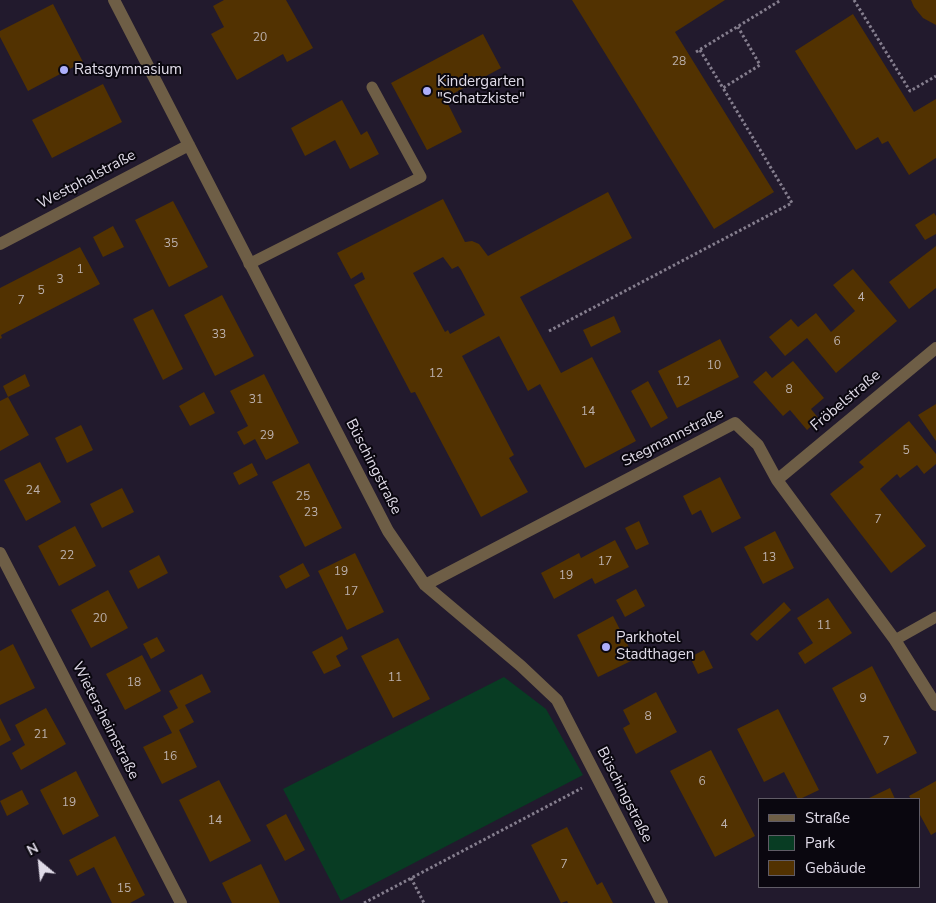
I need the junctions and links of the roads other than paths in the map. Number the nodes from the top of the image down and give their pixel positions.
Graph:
1 (114, 0) edge
2 (372, 87) dead end
3 (189, 145) junction
4 (0, 244) edge
5 (249, 264) junction
6 (936, 348) edge
7 (777, 480) junction
8 (0, 554) edge
9 (425, 585) junction
10 (936, 617) edge
11 (895, 640) junction
12 (936, 705) edge
13 (181, 903) edge
14 (662, 903) edge

1 - 3 street, Büschingstraße
2 - 5 lane
3 - 4 street, Westphalstraße
3 - 5 street, Büschingstraße
5 - 9 street, Büschingstraße
6 - 7 street, Fröbelstraße
7 - 9 street, Stegmannstraße
7 - 11 street, Stegmannstraße
8 - 13 street, Wietersheimstraße
9 - 14 street, Büschingstraße
10 - 11 lane
11 - 12 street, Stegmannstraße

